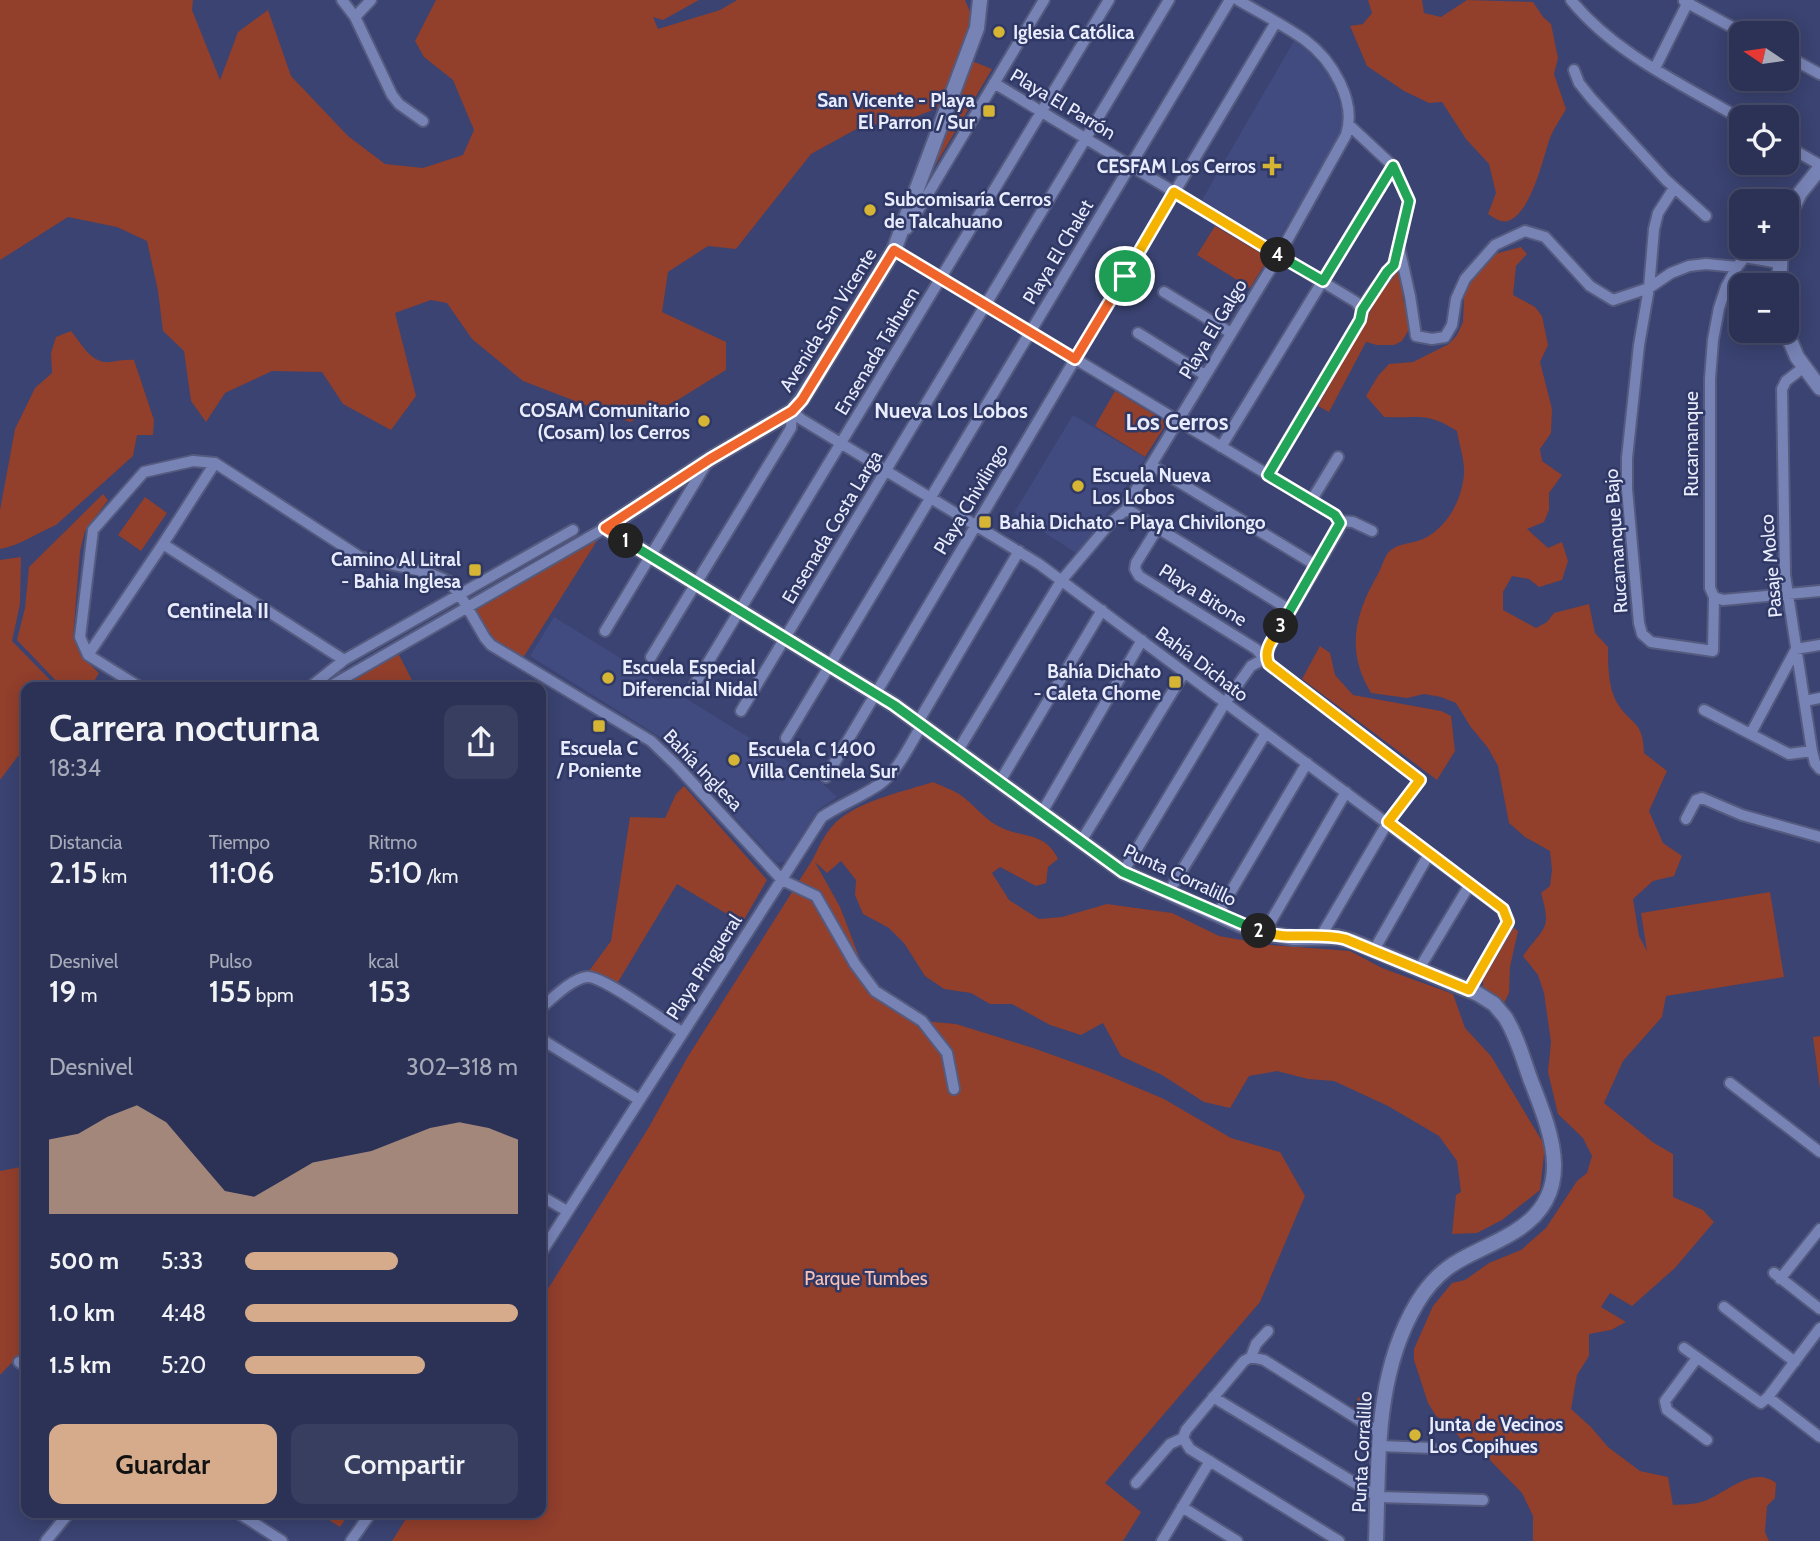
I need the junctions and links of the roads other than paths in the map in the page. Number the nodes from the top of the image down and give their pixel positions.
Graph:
1 (342, 0) edge
2 (371, 0) edge
3 (1044, 0) edge
4 (1109, 0) edge
5 (1170, 0) edge
6 (1230, 0) edge
7 (1238, 0) edge
8 (1572, 0) edge
9 (1686, 1) edge
10 (981, 2) edge
11 (355, 17) junction
12 (1276, 22) junction
13 (1729, 25) edge
14 (1799, 63) edge
15 (1656, 68) junction
16 (1574, 70) dead end
17 (1820, 74) edge
18 (994, 83) junction
19 (1041, 112) junction
20 (1729, 112) edge
21 (423, 121) dead end
22 (1349, 125) junction
23 (1086, 139) junction
24 (1799, 153) edge
25 (1130, 165) junction
26 (1393, 166) junction
27 (1820, 166) edge
28 (1674, 188) junction
29 (1174, 192) junction
30 (1799, 194) edge
31 (1706, 216) dead end
32 (1399, 247) junction
33 (894, 250) junction
34 (1279, 255) junction
35 (1743, 259) edge
36 (1756, 259) edge
37 (1779, 259) edge
38 (1779, 263) junction
39 (1737, 267) junction
40 (1779, 273) edge
41 (941, 278) junction
42 (1323, 281) junction
43 (1649, 288) junction
44 (1164, 292) dead end
45 (986, 305) junction
46 (1362, 310) junction
47 (1030, 332) junction
48 (1231, 332) junction
49 (1138, 333) dead end
50 (1790, 343) edge
51 (1075, 359) junction
52 (1804, 367) junction
53 (1205, 375) junction
54 (1820, 388) edge
55 (792, 411) junction
56 (1178, 421) junction
57 (841, 443) junction
58 (1221, 447) junction
59 (1338, 457) dead end
60 (710, 459) junction
61 (215, 463) junction
62 (1151, 465) junction
63 (886, 470) junction
64 (1268, 475) junction
65 (931, 497) junction
66 (1311, 501) junction
67 (1127, 509) junction
68 (1340, 521) junction
69 (976, 525) junction
70 (605, 528) junction
71 (1157, 529) junction
72 (573, 530) dead end
73 (1372, 531) dead end
74 (163, 544) junction
75 (1019, 551) junction
76 (652, 555) junction
77 (1317, 566) junction
78 (1061, 581) junction
79 (696, 583) junction
80 (1820, 591) edge
81 (1788, 594) junction
82 (460, 595) junction
83 (1714, 597) junction
84 (466, 607) junction
85 (740, 610) junction
86 (1102, 610) junction
87 (1290, 610) junction
88 (605, 631) dead end
89 (786, 638) junction
90 (1142, 640) junction
91 (1820, 645) edge
92 (1796, 649) junction
93 (1713, 651) joint
94 (88, 655) junction
95 (651, 657) dead end
96 (1266, 658) junction
97 (344, 660) junction
98 (830, 665) junction
99 (1184, 673) junction
100 (131, 682) edge
101 (316, 682) edge
102 (337, 682) edge
103 (542, 682) edge
104 (695, 684) dead end
105 (546, 685) edge
106 (875, 693) junction
107 (1820, 698) edge
108 (1805, 701) junction
109 (1225, 703) junction
110 (1704, 710) dead end
111 (741, 711) dead end
112 (920, 724) junction
113 (1266, 733) junction
114 (1751, 733) junction
115 (786, 738) dead end
116 (1812, 751) junction
117 (957, 752) junction
118 (1307, 763) junction
119 (1820, 769) edge
120 (826, 777) dead end
121 (999, 783) junction
122 (1346, 792) junction
123 (1041, 814) junction
124 (1686, 819) dead end
125 (1388, 822) junction
126 (1820, 837) edge
127 (1080, 843) junction
128 (1429, 853) junction
129 (1123, 872) junction
130 (782, 880) junction
131 (1470, 884) junction
132 (1168, 893) junction
133 (1217, 915) junction
134 (1264, 933) junction
135 (1321, 936) junction
136 (1374, 950) junction
137 (1419, 969) junction
138 (1469, 990) junction
139 (546, 1004) edge
140 (682, 1032) junction
141 (546, 1042) edge
142 (1730, 1083) dead end
143 (954, 1089) dead end
144 (638, 1099) junction
145 (1820, 1152) edge
146 (546, 1199) edge
147 (566, 1211) junction
148 (1820, 1229) edge
149 (546, 1245) edge
150 (1724, 1307) dead end
151 (1820, 1308) edge
152 (1820, 1328) edge
153 (1268, 1331) dead end
154 (1684, 1348) dead end
155 (1251, 1357) junction
156 (1697, 1358) junction
157 (1795, 1362) junction
158 (1213, 1397) junction
159 (1768, 1397) junction
160 (1818, 1432) edge
161 (1183, 1438) junction
162 (1380, 1440) junction
163 (1707, 1440) dead end
164 (1432, 1448) dead end
165 (1210, 1461) junction
166 (1136, 1483) dead end
167 (1378, 1497) junction
168 (1483, 1500) dead end
169 (1182, 1507) junction
170 (65, 1518) edge
171 (246, 1518) edge
172 (367, 1518) edge
173 (46, 1541) edge
174 (282, 1541) edge
175 (352, 1541) edge
176 (1162, 1541) edge
177 (1237, 1541) edge
178 (1339, 1541) edge
179 (1376, 1541) edge

1 - 11 street
2 - 11 street
3 - 18 street, Avenida San Vicente
4 - 19 street, Ensenada Taihuen
5 - 23 street, Ensenada Costa Larga
6 - 25 street, Playa El Chalet
7 - 12 street
8 - 15 street
9 - 13 street
9 - 15 street
10 - 33 street
11 - 21 street
12 - 22 street
12 - 29 street, Playa Chivilingo
14 - 17 street
15 - 20 street
16 - 28 street
18 - 19 street, Playa El Parrón
18 - 33 street, Avenida San Vicente
19 - 23 street, Playa El Parrón
19 - 41 street, Ensenada Taihuen
22 - 26 street
22 - 34 street, Playa El Galgo
23 - 25 street, Playa El Parrón
23 - 45 street, Ensenada Costa Larga
24 - 27 street
25 - 29 street, Playa El Parrón
25 - 47 street, Playa El Chalet
26 - 32 street
26 - 42 street
27 - 30 street
28 - 31 street
28 - 43 street
29 - 34 street, Playa El Parrón
29 - 51 street, Playa Chivilingo
32 - 43 street
32 - 46 street
33 - 41 street
33 - 55 street, Avenida San Vicente
34 - 42 street, Playa El Parrón
34 - 48 street, Playa El Galgo
35 - 39 street, Rucamanque
36 - 38 street
37 - 38 street
38 - 40 street
39 - 43 street
39 - 83 street, Rucamanque
41 - 45 street
41 - 57 street, Ensenada Taihuen
42 - 46 street, Playa El Parrón
42 - 58 street
43 - 93 street, Rucamanque Bajo
44 - 48 street
45 - 47 street
45 - 63 street, Ensenada Costa Larga
46 - 64 street
47 - 51 street
47 - 65 street, Playa El Chalet
48 - 53 street, Playa El Galgo
49 - 53 street
50 - 52 street
51 - 56 street
51 - 69 street, Playa Chivilingo
52 - 54 street
52 - 81 street, Pasaje Molco
53 - 56 street, Playa El Galgo
55 - 57 street, Bahía Dichato
55 - 60 street, Avenida San Vicente
55 - 79 street
56 - 58 street
56 - 62 street, Playa El Galgo
57 - 63 street, Bahía Dichato
57 - 85 street, Ensenada Taihuen
58 - 64 street
59 - 66 street
60 - 70 street, Avenida San Vicente
60 - 76 street
61 - 74 street
61 - 82 street
61 - 94 street
62 - 67 street, Playa El Galgo
62 - 77 street
63 - 65 street, Bahía Dichato
63 - 89 street, Ensenada Costa Larga
64 - 66 street
65 - 69 street, Bahía Dichato
65 - 98 street, Playa El Chalet
66 - 68 street
67 - 71 street
67 - 78 street, Playa El Galgo
68 - 73 street
68 - 77 street
69 - 75 street, Bahía Dichato
69 - 106 street, Playa Chivilingo
70 - 76 street, Punta Corralillo
70 - 84 street, Avenida San Vicente
71 - 87 street
71 - 96 street, Playa Bitone
72 - 82 street
74 - 94 street
74 - 97 street
75 - 78 street, Bahía Dichato
75 - 112 street, Playa Pingueral
76 - 79 street, Punta Corralillo
76 - 88 street
77 - 87 street
78 - 86 street, Bahía Dichato
78 - 117 street, Playa El Galgo
79 - 85 street, Punta Corralillo
79 - 95 street
80 - 81 street
81 - 83 street
81 - 92 street, Pasaje Molco
82 - 84 street, Bahía Inglesa
82 - 97 street
83 - 93 street, Rucamanque
84 - 102 street, Avenida San Vicente
84 - 103 street, Bahía Inglesa
85 - 89 street, Punta Corralillo
85 - 104 street, Ensenada Taihuen
86 - 90 street, Bahía Dichato
86 - 121 street
87 - 96 street
89 - 98 street, Punta Corralillo
89 - 111 street, Ensenada Costa Larga
90 - 99 street, Bahía Dichato
90 - 123 street
91 - 92 street
92 - 108 street, Pasaje Molco
92 - 114 street
94 - 100 street
96 - 109 street
96 - 125 street, Playa Bitone
97 - 101 street
98 - 106 street, Punta Corralillo
98 - 115 street, Playa El Chalet
99 - 109 street, Bahía Dichato
99 - 127 street
105 - 130 street, Bahía Inglesa
106 - 112 street, Punta Corralillo
106 - 120 street, Playa Chivilingo
107 - 108 street
108 - 116 street, Pasaje Molco
109 - 113 street, Bahía Dichato
109 - 129 street
110 - 114 street
112 - 117 street, Punta Corralillo
112 - 130 street, Playa Pingueral
113 - 118 street, Bahía Dichato
113 - 132 street
114 - 116 street
116 - 119 street, Pasaje Molco
117 - 121 street, Punta Corralillo
118 - 122 street, Bahía Dichato
118 - 133 street
121 - 123 street, Punta Corralillo
122 - 125 street, Bahía Dichato
122 - 134 street
123 - 127 street, Punta Corralillo
124 - 126 street
125 - 128 street, Bahía Dichato
125 - 135 street
127 - 129 street, Punta Corralillo
128 - 131 street, Bahía Dichato
128 - 136 street
129 - 132 street, Punta Corralillo
130 - 140 street, Playa Pingueral
130 - 143 street
131 - 137 street
131 - 138 street, Bahía Dichato
132 - 133 street, Punta Corralillo
133 - 134 street, Punta Corralillo
134 - 135 street, Punta Corralillo
135 - 136 street, Punta Corralillo
136 - 137 street, Punta Corralillo
137 - 138 street, Punta Corralillo
138 - 162 street, Punta Corralillo
139 - 140 street
140 - 144 street, Playa Pingueral
141 - 144 street
142 - 145 street
144 - 147 street, Playa Pingueral
146 - 147 street
147 - 149 street, Playa Pingueral
148 - 151 street
150 - 157 street
152 - 157 street
153 - 155 street
154 - 156 street
155 - 158 street
155 - 162 street
156 - 159 street
156 - 163 street
157 - 159 street
158 - 161 street
158 - 167 street
159 - 160 street
161 - 165 street
161 - 166 street
162 - 164 street
162 - 167 street, Punta Corralillo
165 - 169 street
165 - 178 street
167 - 168 street
167 - 179 street, Punta Corralillo
169 - 176 street
169 - 177 street
170 - 173 street
171 - 174 street
172 - 175 street

